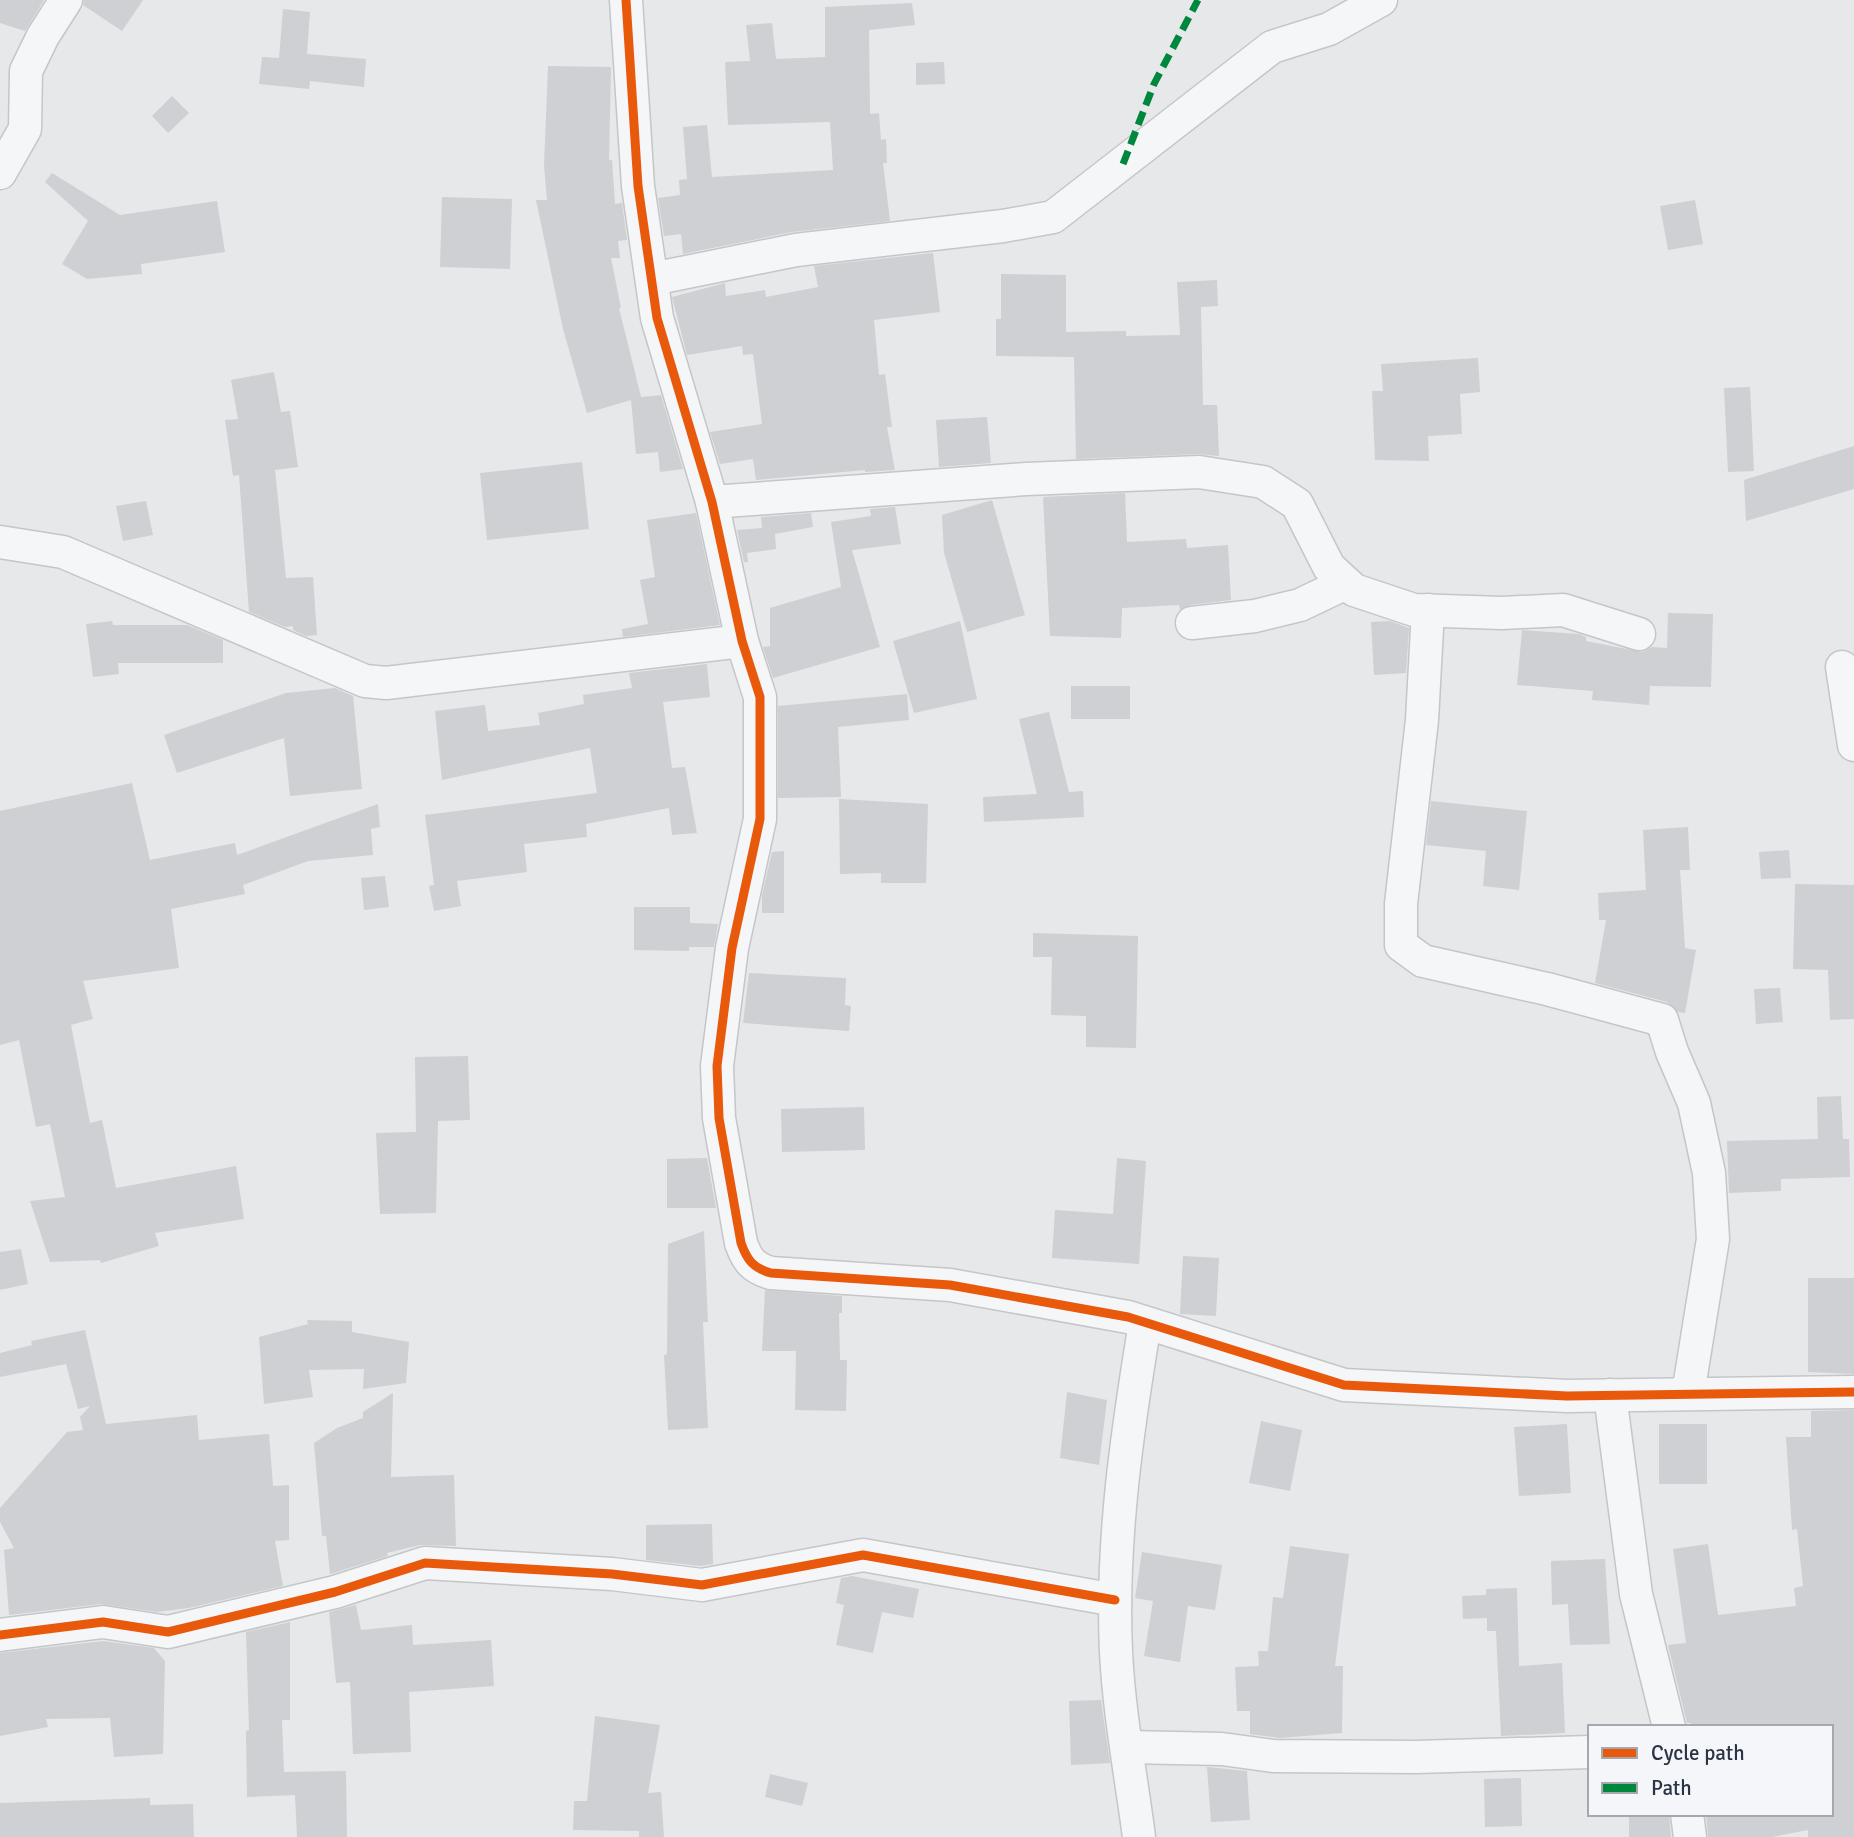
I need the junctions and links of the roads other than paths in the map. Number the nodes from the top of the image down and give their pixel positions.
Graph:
1 (66, 0) edge
2 (626, 0) edge
3 (1381, 0) edge
4 (0, 173) edge
5 (652, 279) junction
6 (712, 502) junction
7 (0, 542) edge
8 (1346, 583) junction
9 (1428, 610) junction
10 (1192, 623) dead end
11 (1639, 634) dead end
12 (742, 641) junction
13 (1842, 667) dead end
14 (1854, 745) edge
15 (1145, 1323) junction
16 (1854, 1392) edge
17 (1688, 1394) junction
18 (1610, 1395) junction
19 (1115, 1600) junction
20 (0, 1635) edge
21 (1669, 1725) edge
22 (1128, 1747) junction
23 (1588, 1752) edge
24 (1687, 1816) edge
25 (1139, 1837) edge
26 (1690, 1837) edge

1 - 4 street
2 - 5 street
3 - 5 street
5 - 6 street
6 - 8 street
6 - 12 street
7 - 12 street
8 - 9 street
8 - 10 street
9 - 11 street
9 - 17 street
12 - 15 street
13 - 14 street
15 - 18 street
15 - 19 street
16 - 17 street
17 - 18 street
18 - 21 street
19 - 20 street
19 - 22 street
22 - 23 street
22 - 25 street
24 - 26 street

